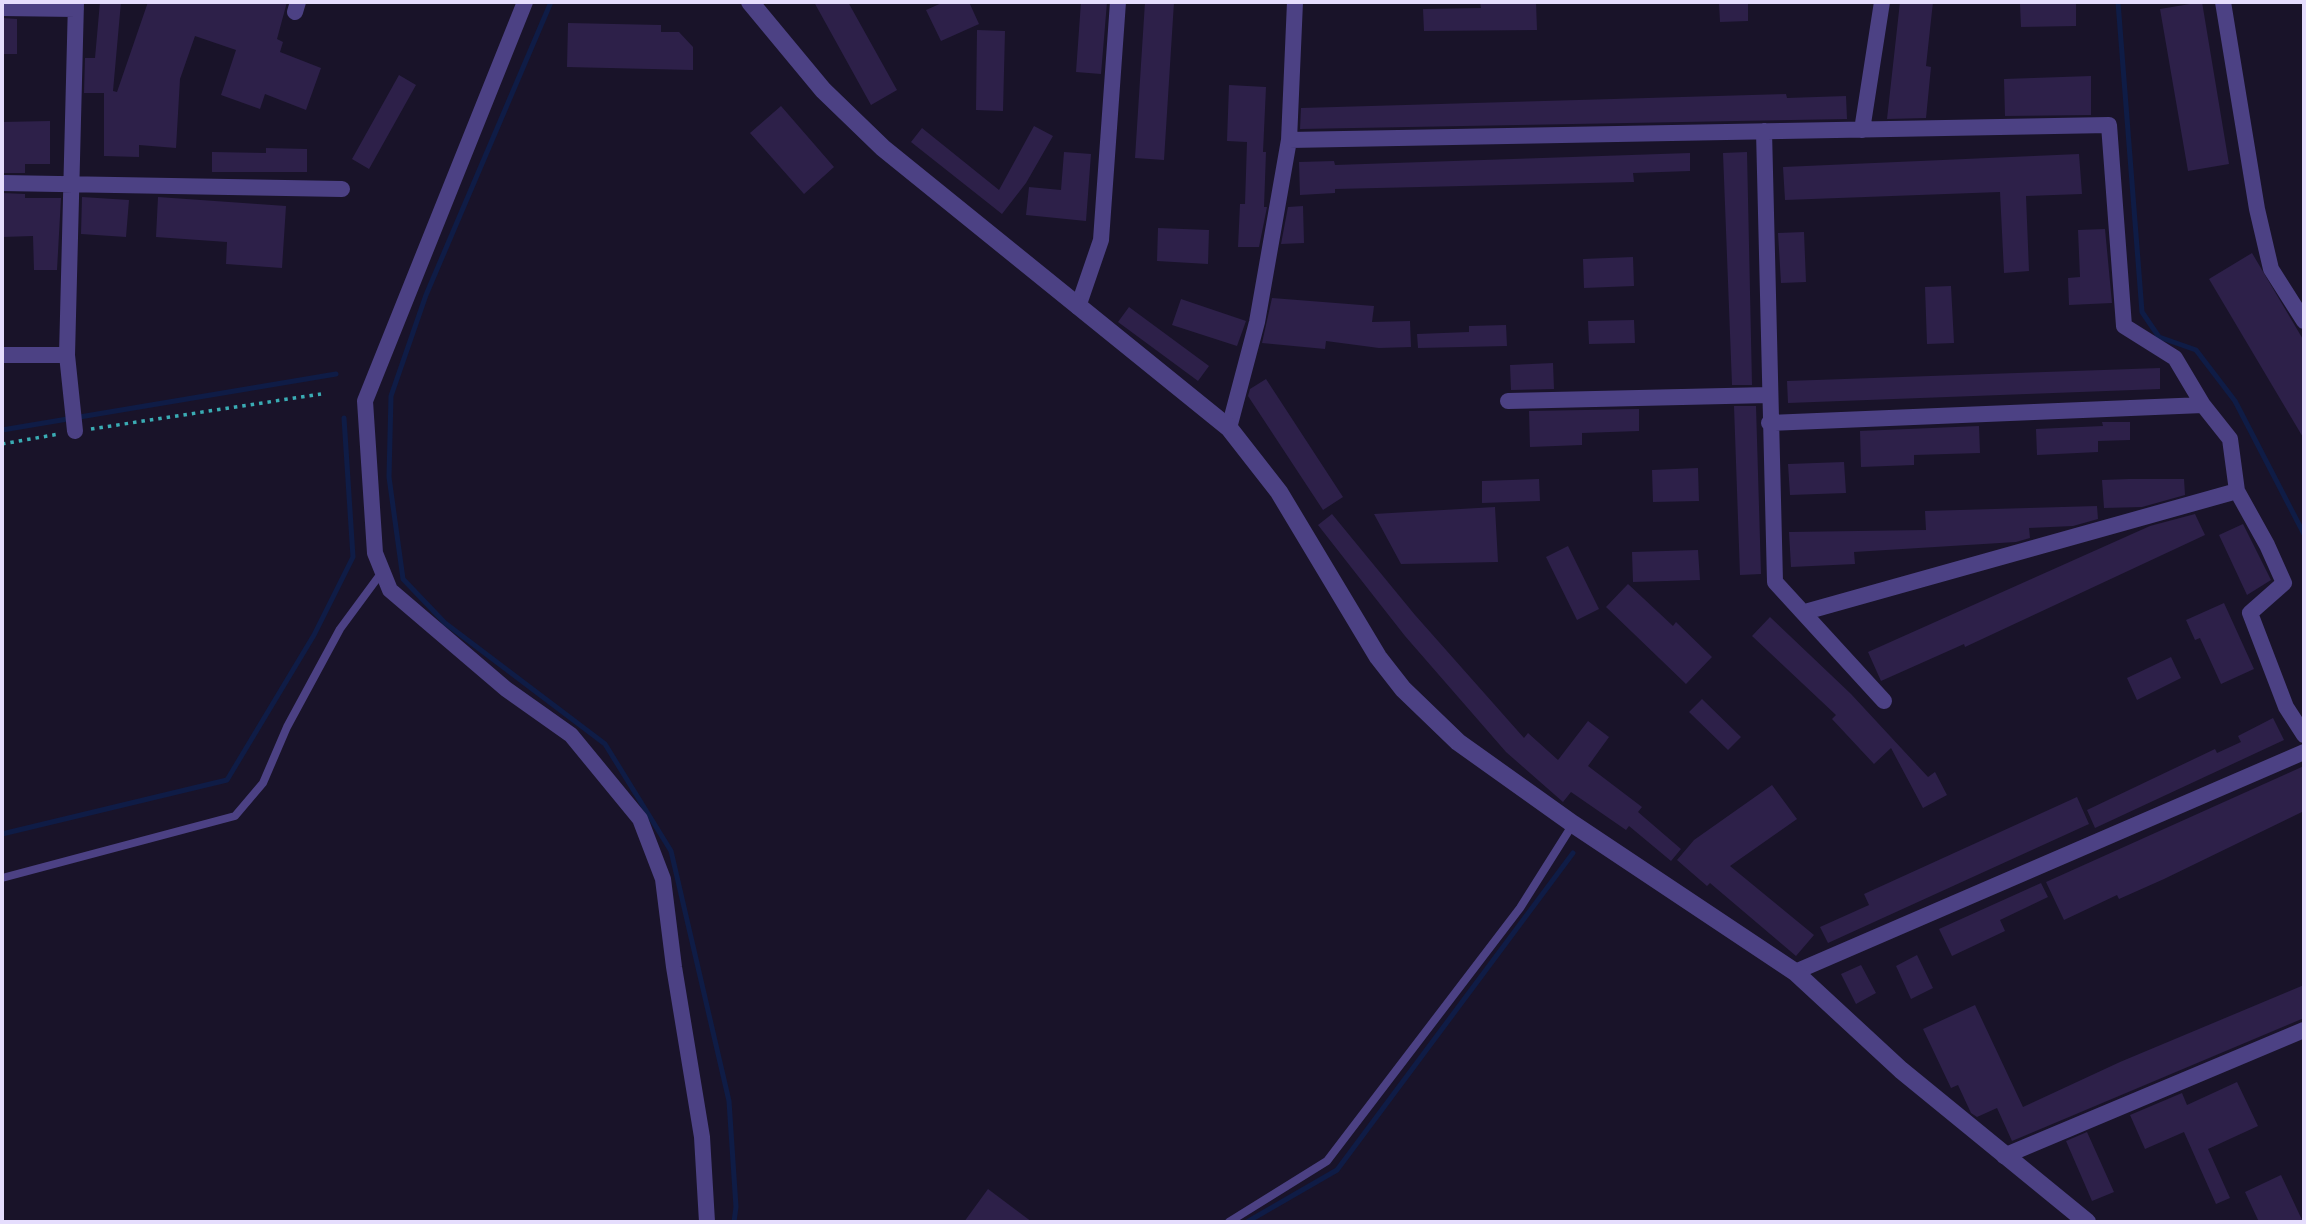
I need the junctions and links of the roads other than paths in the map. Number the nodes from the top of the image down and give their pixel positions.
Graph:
1 (525, 2) edge
2 (750, 2) edge
3 (1118, 2) edge
4 (1295, 2) edge
5 (1882, 2) edge
6 (2222, 2) edge
7 (76, 6) edge
8 (2, 8) edge
9 (1862, 130) junction
10 (1764, 131) junction
11 (1289, 140) junction
12 (2, 183) edge
13 (72, 184) junction
14 (342, 189) dead end
15 (1078, 307) junction
16 (2304, 321) edge
17 (2, 355) edge
18 (67, 355) junction
19 (1769, 395) junction
20 (1508, 401) dead end
21 (2203, 405) junction
22 (1769, 423) junction
23 (1228, 428) junction
24 (75, 431) road end
25 (2237, 491) junction
26 (383, 572) junction
27 (1805, 612) junction
28 (1884, 701) dead end
29 (2304, 735) edge
30 (2304, 752) edge
31 (1573, 824) junction
32 (2, 878) edge
33 (1795, 972) junction
34 (2304, 1030) edge
35 (2004, 1156) junction
36 (707, 1222) edge
37 (1229, 1222) edge
38 (2087, 1222) edge

1 - 26 street
2 - 15 street
3 - 15 street
4 - 11 street
5 - 9 street
6 - 16 street
7 - 8 street
7 - 13 street
9 - 10 street
9 - 21 street
10 - 11 street
10 - 19 street
11 - 23 street
12 - 13 street
13 - 14 street
13 - 18 street
15 - 23 street
17 - 18 street
18 - 24 street
19 - 20 street
19 - 22 street
21 - 22 street
21 - 25 street
22 - 27 street
23 - 31 street
25 - 27 street
25 - 29 street
26 - 32 lane
26 - 36 street
27 - 28 street
30 - 33 street
31 - 33 street
31 - 37 lane
33 - 35 street
34 - 35 street
35 - 38 street

